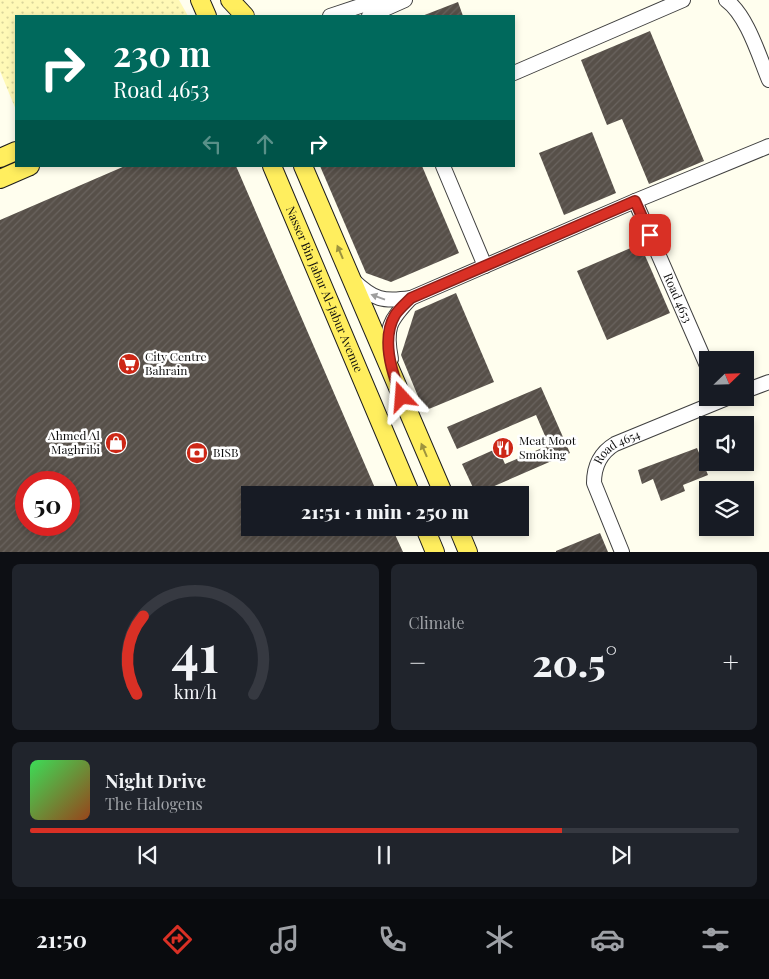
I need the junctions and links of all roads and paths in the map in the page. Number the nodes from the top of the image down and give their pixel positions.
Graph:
1 (229, 0) edge
2 (385, 0) edge
3 (405, 0) edge
4 (683, 0) edge
5 (726, 0) edge
6 (235, 15) edge
7 (244, 15) edge
8 (333, 15) edge
9 (370, 15) edge
10 (515, 73) edge
11 (769, 80) edge
12 (769, 146) edge
13 (15, 151) edge
14 (0, 158) edge
15 (28, 167) edge
16 (272, 167) edge
17 (303, 167) edge
18 (443, 167) edge
19 (0, 179) edge
20 (635, 201) junction
21 (485, 266) junction
22 (351, 278) junction
23 (411, 298) junction
24 (701, 351) edge
25 (395, 381) junction
26 (769, 382) edge
27 (754, 388) edge
28 (704, 406) edge
29 (407, 486) edge
30 (440, 486) edge
31 (428, 536) edge
32 (461, 536) edge
33 (435, 552) edge
34 (468, 552) edge
35 (622, 552) edge

1 - 6 main road
1 - 7 main road
2 - 8 street
3 - 9 street
4 - 10 street
5 - 11 street
12 - 20 street
13 - 14 main road
15 - 19 main road
16 - 29 main road, Nasser Bin Jabur Al-Jabur Avenue
22 -> 17 main road
18 - 21 street
20 - 21 street
20 - 24 street, Road 4653
21 - 23 street
23 -> 22 street
22 - 25 main road
23 - 25 street
30 -> 25 main road
26 - 27 street
28 - 35 street, Road 4654
31 - 33 main road
32 - 34 main road

